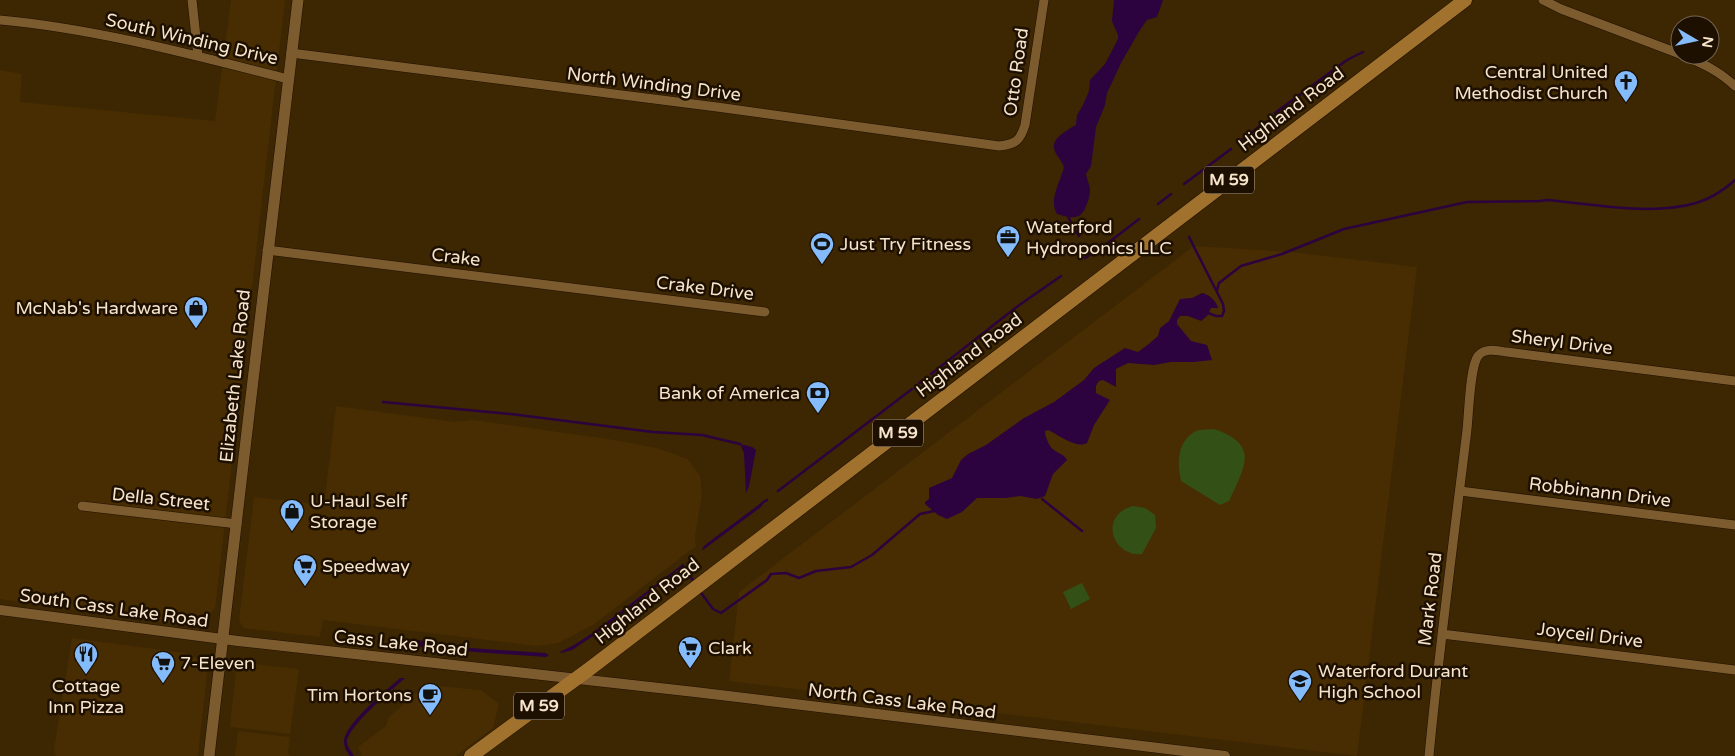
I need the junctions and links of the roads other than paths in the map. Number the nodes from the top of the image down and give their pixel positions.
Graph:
1 (192, 0) edge
2 (298, 0) edge
3 (1044, 0) edge
4 (1465, 0) edge
5 (1543, 0) edge
6 (0, 20) edge
7 (1670, 51) edge
8 (291, 53) junction
9 (198, 56) junction
10 (1706, 65) edge
11 (288, 79) junction
12 (1735, 86) edge
13 (1012, 144) joint
14 (267, 250) junction
15 (642, 297) joint
16 (765, 312) dead end
17 (1735, 380) edge
18 (1466, 446) joint
19 (1460, 491) junction
20 (82, 506) dead end
21 (237, 524) junction
22 (1735, 525) edge
23 (0, 610) edge
24 (1442, 634) junction
25 (223, 639) junction
26 (1735, 670) edge
27 (575, 679) junction
28 (209, 756) edge
29 (470, 756) edge
30 (1225, 756) edge
31 (1429, 756) edge

1 - 9 street
2 - 8 main road, Elizabeth Lake Road
3 - 13 street, Otto Road
4 - 27 highway, Highland Road / M 59
5 - 7 street
6 - 9 street, South Winding Drive
8 - 11 main road, Elizabeth Lake Road
8 - 13 street, North Winding Drive
9 - 11 street, South Winding Drive
10 - 12 street
11 - 14 main road, Elizabeth Lake Road
14 - 15 street, Crake
14 - 21 main road, Elizabeth Lake Road
15 - 16 street, Crake Drive
17 - 18 street, Sheryl Drive
18 - 19 street, Mark Road
19 - 22 street, Robbinann Drive
19 - 24 street, Mark Road
20 - 21 street, Della Street
21 - 25 main road, Elizabeth Lake Road
23 - 25 street, South Cass Lake Road
24 - 26 street, Joyceil Drive
24 - 31 street, Mark Road
25 - 27 street, Cass Lake Road
25 - 28 main road, Elizabeth Lake Road
27 - 29 highway, Highland Road / M 59
27 - 30 street, North Cass Lake Road

